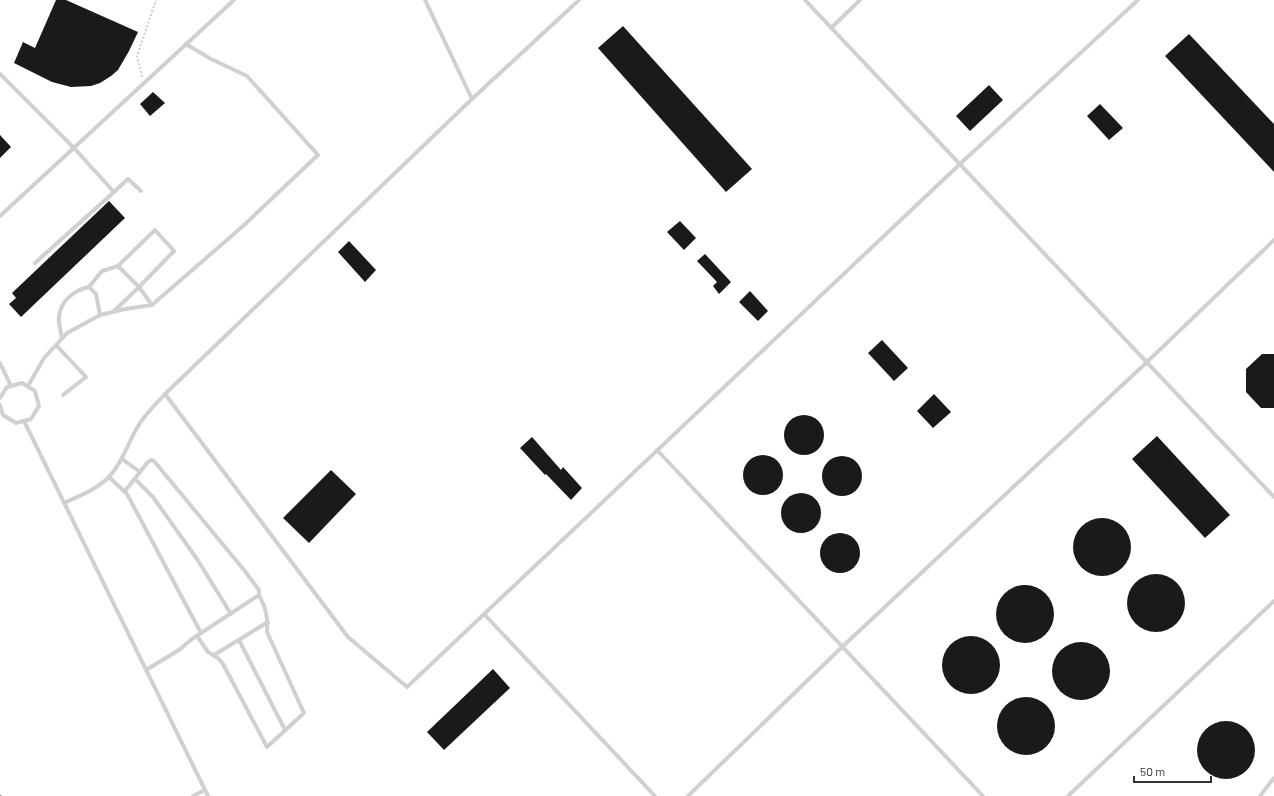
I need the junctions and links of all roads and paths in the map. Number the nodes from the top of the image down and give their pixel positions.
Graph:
1 (156, 0) edge
2 (234, 0) edge
3 (425, 0) edge
4 (578, 0) edge
5 (805, 0) edge
6 (860, 0) edge
7 (1138, 0) edge
8 (831, 28) junction
9 (186, 44) junction
10 (0, 74) edge
11 (143, 84) junction
12 (472, 99) junction
13 (74, 148) junction
14 (960, 164) junction
15 (141, 191) dead end
16 (114, 192) junction
17 (0, 216) edge
18 (1274, 240) edge
19 (35, 263) dead end
20 (118, 266) junction
21 (139, 286) junction
22 (89, 287) junction
23 (152, 305) junction
24 (113, 312) junction
25 (100, 315) junction
26 (62, 338) junction
27 (56, 345) junction
28 (0, 362) edge
29 (1147, 362) junction
30 (11, 386) junction
31 (28, 386) junction
32 (165, 394) junction
33 (63, 395) dead end
34 (0, 398) edge
35 (0, 405) edge
36 (1, 416) edge
37 (24, 421) junction
38 (657, 450) junction
39 (122, 459) junction
40 (140, 472) junction
41 (108, 478) junction
42 (135, 479) junction
43 (125, 491) junction
44 (1274, 497) edge
45 (64, 503) junction
46 (259, 595) junction
47 (1274, 601) edge
48 (231, 614) junction
49 (484, 614) junction
50 (268, 622) junction
51 (201, 633) junction
52 (196, 636) junction
53 (239, 640) junction
54 (842, 647) junction
55 (214, 655) junction
56 (146, 670) junction
57 (285, 730) junction
58 (1274, 778) edge
59 (205, 790) junction
60 (192, 796) edge
61 (208, 796) edge
62 (655, 796) edge
63 (688, 796) edge
64 (983, 796) edge
65 (1068, 796) edge
66 (1260, 796) edge

1 - 11 path
2 - 9 lane
3 - 12 lane
4 - 12 lane
5 - 8 lane
6 - 8 lane
7 - 14 lane
8 - 14 lane
9 - 11 lane
9 - 23 lane
10 - 13 lane
11 - 13 lane
12 - 32 lane
13 - 16 lane
13 - 17 lane
14 - 29 lane
14 - 38 lane
15 - 16 lane
16 - 19 lane
18 - 29 lane
20 - 21 lane
20 - 21 lane
20 - 22 lane
21 - 23 lane
21 - 24 lane
22 - 25 lane
22 - 26 lane
23 - 24 lane
24 - 25 lane
25 - 26 lane
26 - 27 lane
27 - 31 lane
27 - 33 lane
28 - 30 lane
29 - 44 lane
29 - 54 lane
30 - 31 lane
30 - 34 lane
31 - 37 lane
32 - 39 lane
32 - 49 lane
35 - 36 lane
36 - 37 lane
37 - 45 lane
38 - 49 lane
38 - 54 lane
39 - 40 lane
39 - 41 lane
40 - 42 lane
40 - 46 lane
41 - 43 lane
41 - 45 lane
42 - 43 lane
42 - 48 lane
43 - 51 lane
45 - 56 lane
46 - 48 lane
46 - 50 lane
47 - 65 lane
48 - 51 lane
49 - 62 lane
50 - 53 lane
50 - 57 lane
51 - 52 lane
52 - 55 lane
52 - 56 lane
53 - 55 lane
53 - 57 lane
54 - 63 lane
54 - 64 lane
55 - 57 lane
56 - 59 lane
58 - 66 lane
59 - 60 lane
59 - 61 lane

